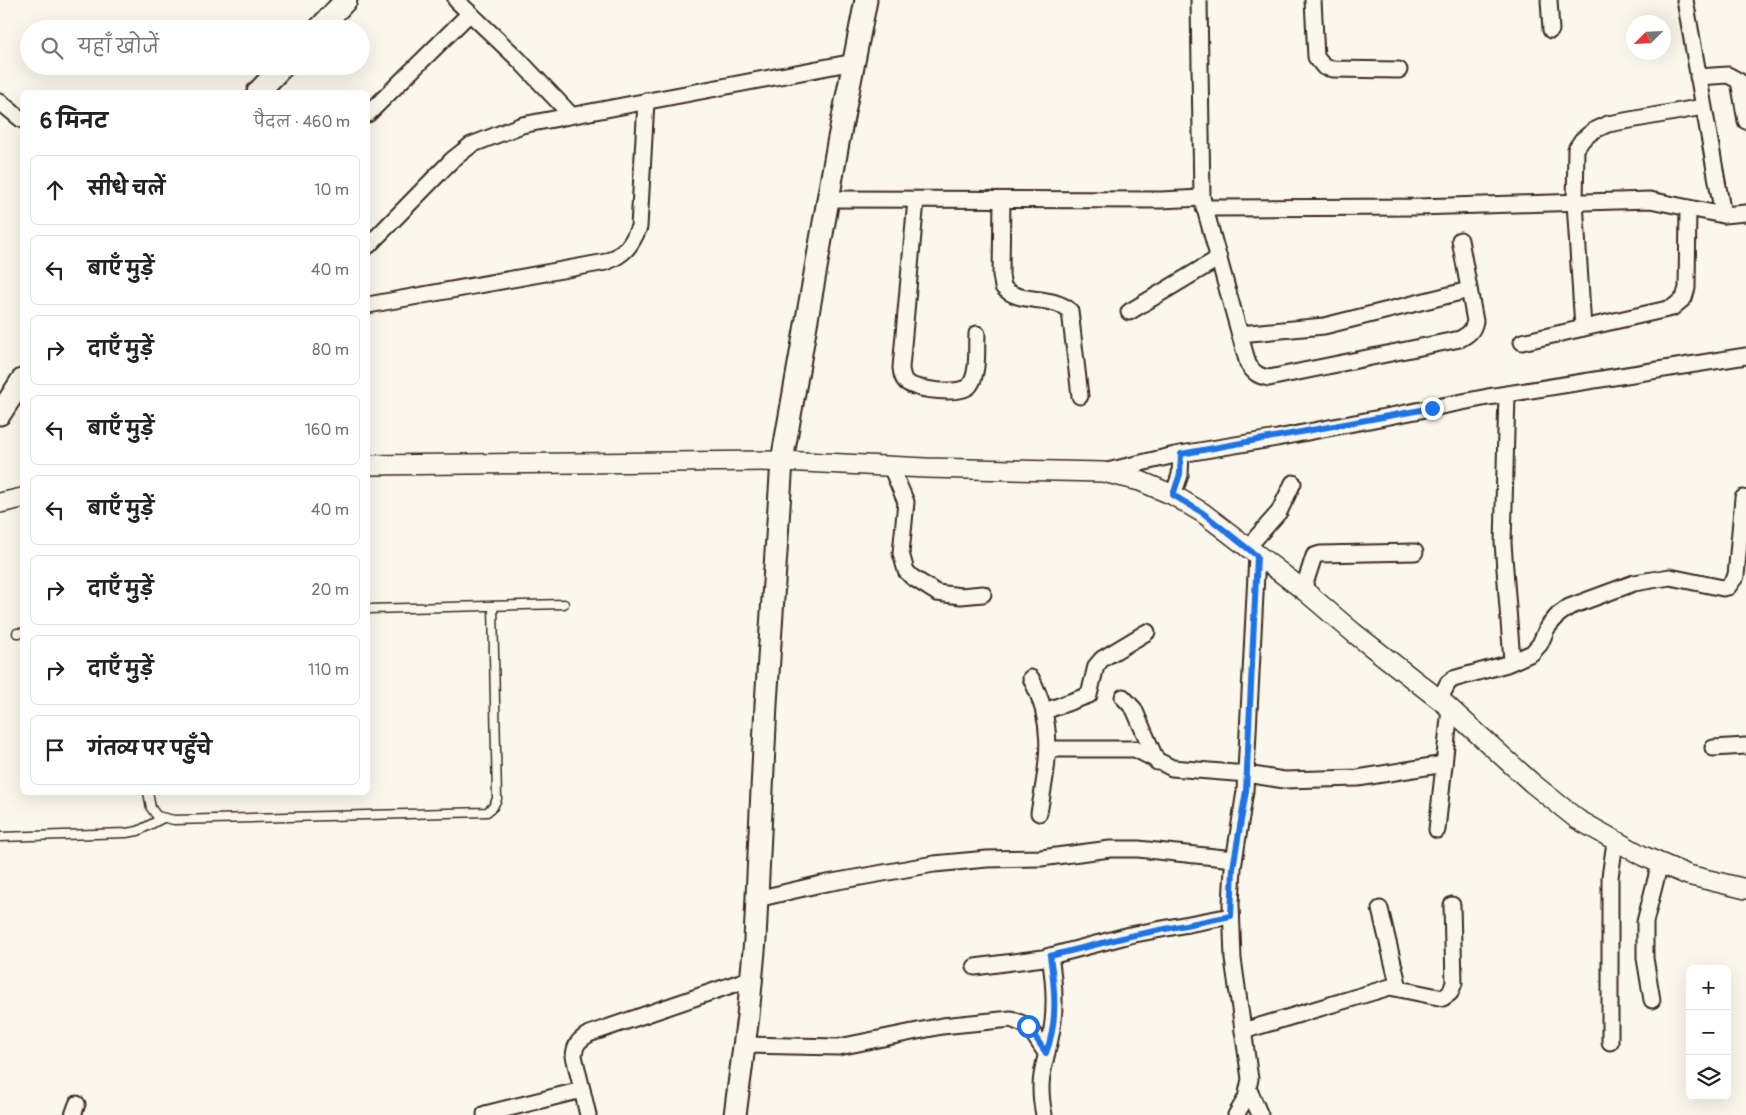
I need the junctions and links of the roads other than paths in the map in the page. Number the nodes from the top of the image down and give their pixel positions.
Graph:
1 (346, 0) edge
2 (456, 0) edge
3 (866, 0) edge
4 (1199, 0) edge
5 (1314, 0) edge
6 (1549, 0) edge
7 (1686, 0) edge
8 (470, 13) junction
9 (327, 20) edge
10 (1551, 30) dead end
11 (854, 62) junction
12 (1399, 70) dead end
13 (274, 75) edge
14 (1698, 77) junction
15 (260, 90) edge
16 (646, 101) junction
17 (0, 102) edge
18 (1703, 107) junction
19 (370, 112) edge
20 (571, 115) junction
21 (20, 118) edge
22 (1746, 121) edge
23 (828, 199) junction
24 (916, 200) junction
25 (1002, 200) junction
26 (1575, 202) junction
27 (1203, 203) junction
28 (1688, 208) junction
29 (1746, 213) edge
30 (1723, 215) junction
31 (1460, 240) dead end
32 (370, 244) edge
33 (1219, 258) junction
34 (1469, 290) junction
35 (370, 305) edge
36 (1129, 312) dead end
37 (1583, 328) junction
38 (977, 334) dead end
39 (1240, 334) junction
40 (1522, 342) dead end
41 (1746, 356) edge
42 (20, 383) edge
43 (1507, 394) junction
44 (1080, 396) dead end
45 (0, 414) edge
46 (1181, 454) junction
47 (782, 461) junction
48 (370, 464) edge
49 (891, 467) junction
50 (1103, 472) junction
51 (1293, 483) dead end
52 (1173, 495) junction
53 (20, 498) edge
54 (1743, 498) dead end
55 (0, 503) edge
56 (1252, 552) junction
57 (1415, 552) dead end
58 (1303, 590) junction
59 (983, 594) dead end
60 (564, 604) dead end
61 (493, 606) junction
62 (370, 609) edge
63 (1147, 632) dead end
64 (1512, 662) junction
65 (1031, 678) dead end
66 (1123, 698) dead end
67 (1445, 704) junction
68 (1045, 710) junction
69 (1746, 746) edge
70 (1713, 748) dead end
71 (1048, 749) junction
72 (1157, 762) junction
73 (1444, 764) junction
74 (1247, 774) junction
75 (149, 795) edge
76 (1039, 813) dead end
77 (163, 818) junction
78 (1437, 830) dead end
79 (0, 837) edge
80 (1615, 842) junction
81 (1234, 859) junction
82 (1660, 864) junction
83 (1746, 888) edge
84 (757, 899) junction
85 (1452, 905) dead end
86 (1380, 909) dead end
87 (1231, 916) junction
88 (1050, 956) junction
89 (975, 966) dead end
90 (752, 978) junction
91 (1399, 988) junction
92 (1652, 1000) dead end
93 (1243, 1031) junction
94 (1610, 1042) dead end
95 (744, 1045) junction
96 (1046, 1053) junction
97 (582, 1090) junction
98 (1249, 1090) junction
99 (485, 1114) edge
100 (588, 1115) edge
101 (735, 1115) edge
102 (1044, 1115) edge
103 (1236, 1115) edge
104 (1260, 1115) edge

1 - 9 main road
2 - 8 street
3 - 11 main road
4 - 27 street
5 - 12 street
6 - 10 street
7 - 14 street
8 - 19 street
8 - 20 street
11 - 16 street
11 - 23 main road
13 - 15 main road
14 - 18 street
14 - 22 street
16 - 20 street
16 - 35 street
17 - 21 street
18 - 26 street
18 - 30 street
20 - 32 street
23 - 24 street
23 - 47 main road
24 - 25 street
24 - 38 street
25 - 27 street
25 - 44 street
26 - 27 street
26 - 28 street
26 - 37 street
27 - 33 street
28 - 30 street
28 - 37 street
29 - 30 street
31 - 34 street
33 - 36 street
33 - 39 street
34 - 39 street
34 - 39 street
37 - 40 street
41 - 43 street
42 - 45 main road
43 - 46 street
43 - 64 street
46 - 50 street
46 - 52 street
47 - 48 street
47 - 49 street
47 - 84 main road
49 - 50 street
49 - 59 street
50 - 52 street
51 - 56 street
52 - 56 street
53 - 55 street
54 - 64 street
56 - 58 street
56 - 74 street
57 - 58 street
58 - 67 street
60 - 61 lane
61 - 62 lane
61 - 77 lane
63 - 68 street
64 - 67 street
65 - 68 street
66 - 72 street
67 - 73 street
67 - 80 street
68 - 71 street
69 - 70 street
71 - 72 street
71 - 76 street
72 - 74 street
73 - 74 street
73 - 78 street
74 - 81 street
75 - 77 lane
77 - 79 lane
80 - 82 street
80 - 94 street
81 - 84 street
81 - 87 street
82 - 83 street
82 - 92 street
84 - 90 main road
85 - 91 street
86 - 91 street
87 - 88 street
87 - 93 street
88 - 89 street
88 - 96 street
90 - 95 main road
90 - 97 street
91 - 93 street
93 - 98 street
95 - 96 street
95 - 101 main road
96 - 102 street
97 - 99 street
97 - 100 street
98 - 103 street
98 - 104 street

